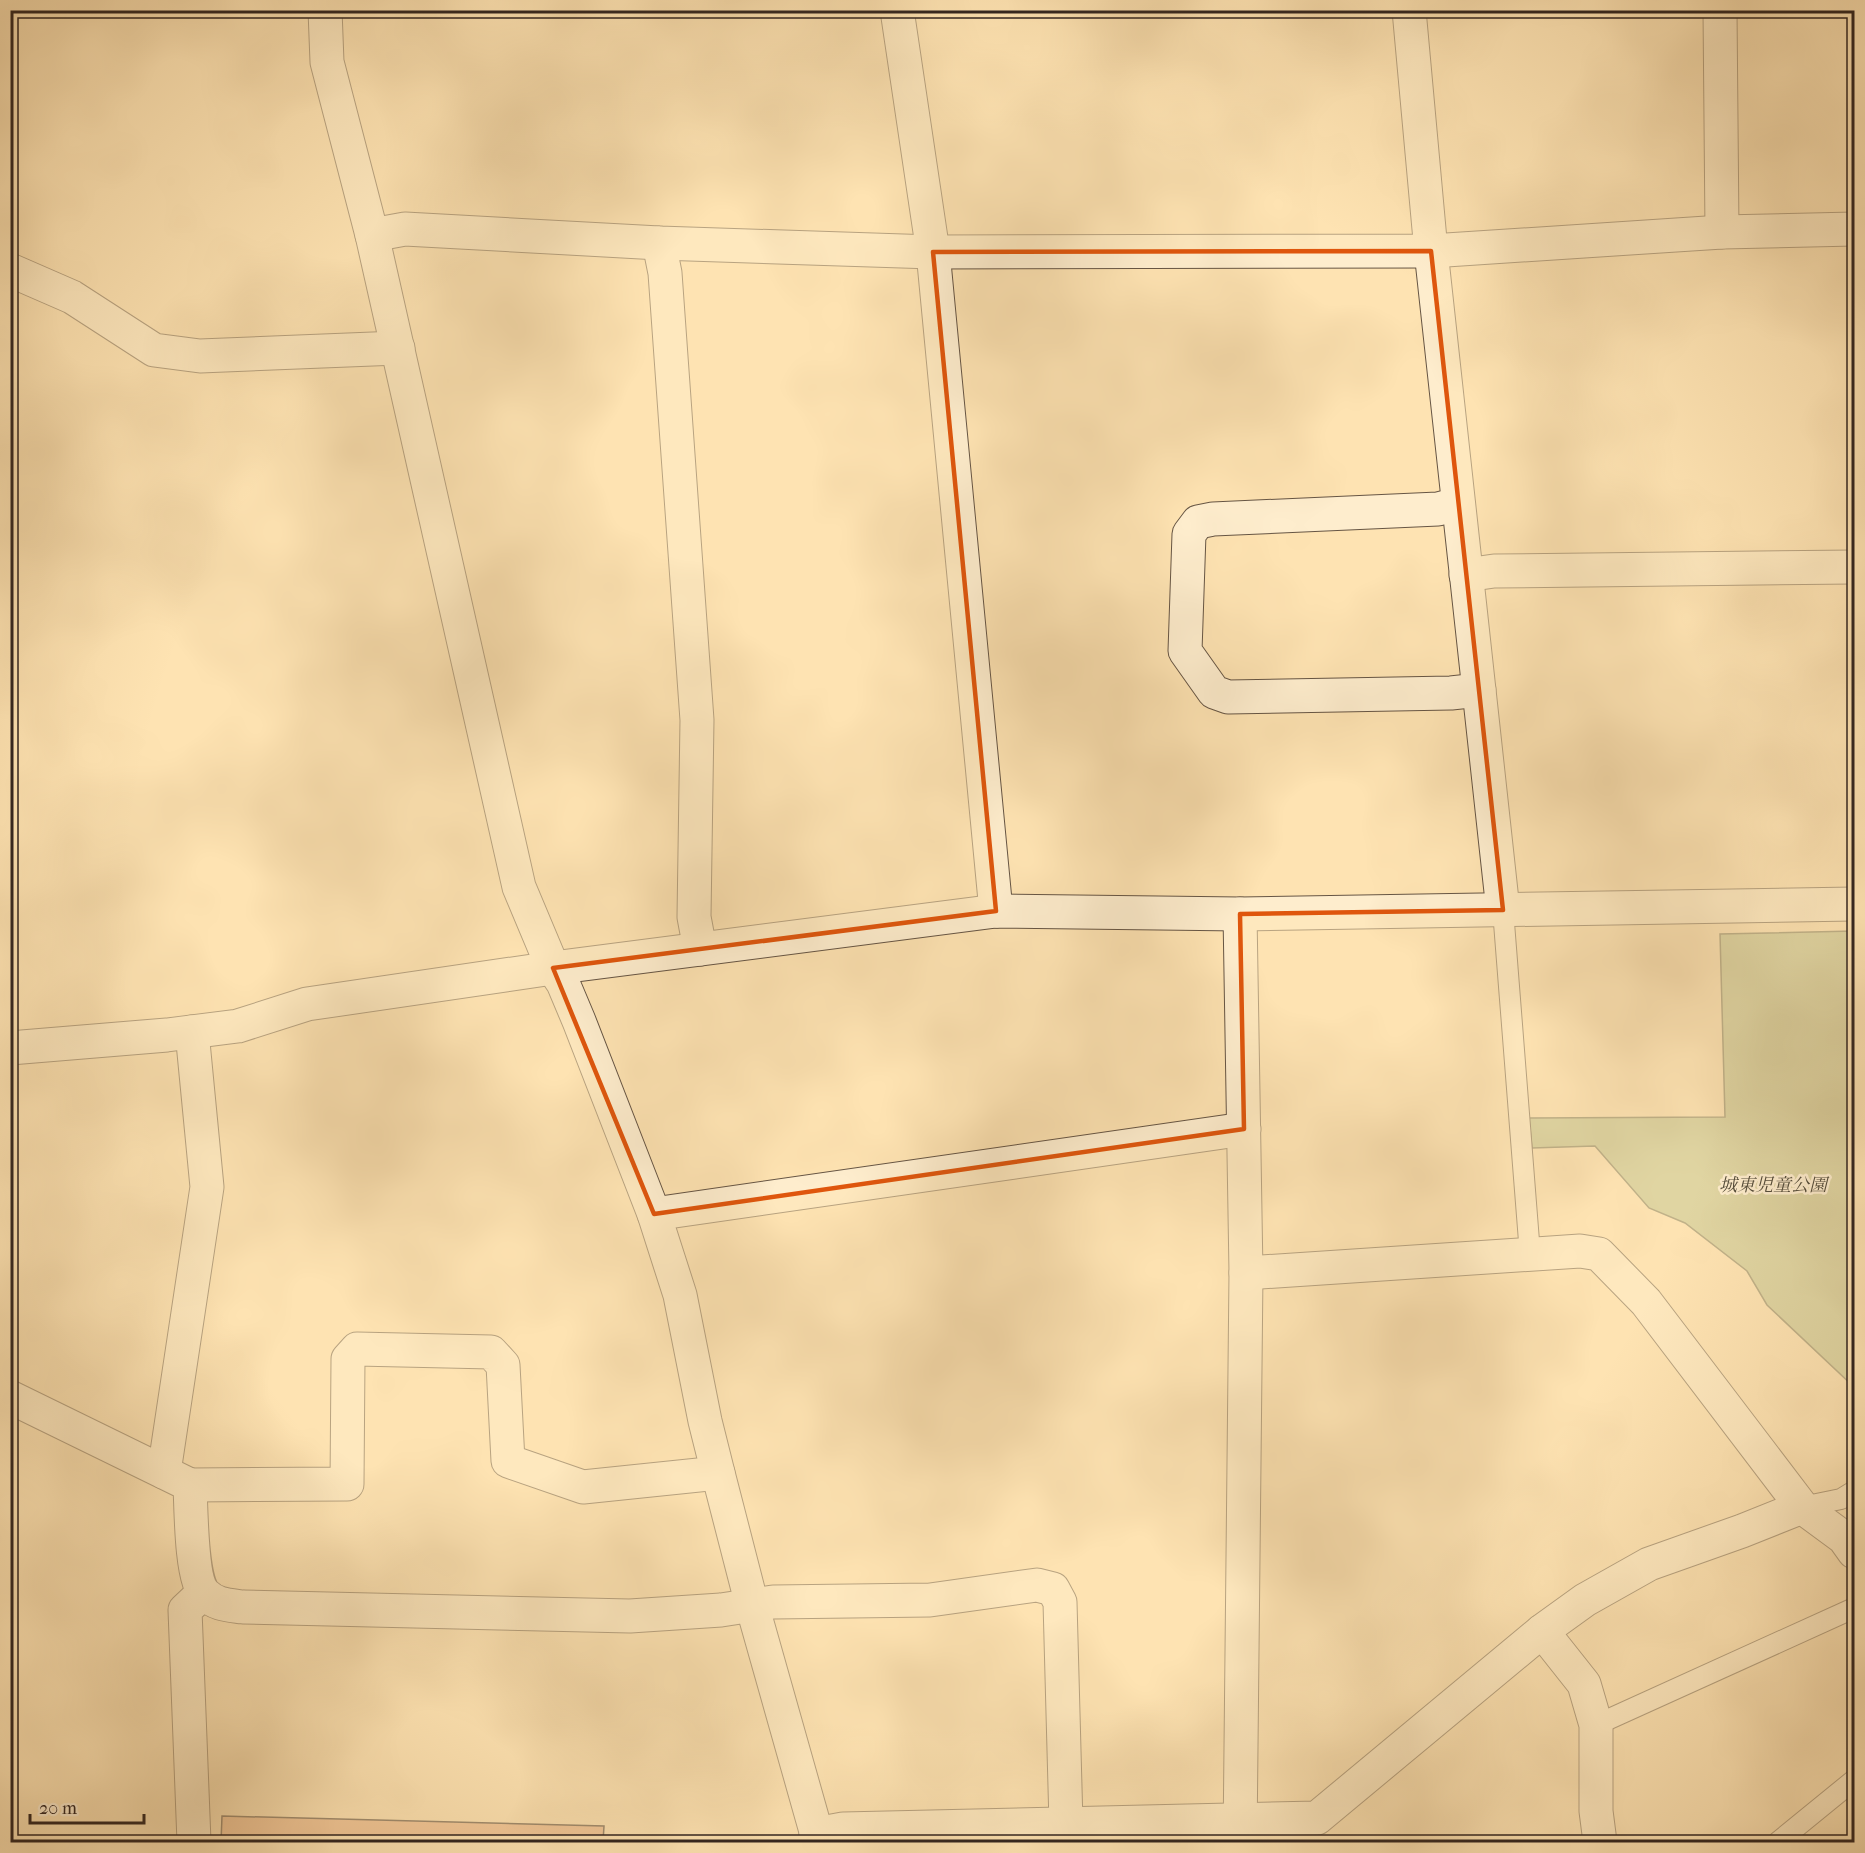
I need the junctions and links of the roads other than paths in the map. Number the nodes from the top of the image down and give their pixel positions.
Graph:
1 (325, 10) edge
2 (897, 10) edge
3 (1409, 10) edge
4 (1720, 10) edge
5 (1854, 229) edge
6 (1722, 232) junction
7 (372, 235) junction
8 (658, 243) junction
9 (1431, 251) junction
10 (933, 252) junction
11 (10, 270) edge
12 (398, 348) junction
13 (1458, 504) junction
14 (1854, 567) edge
15 (1466, 575) junction
16 (1479, 690) junction
17 (1854, 904) edge
18 (1503, 910) junction
19 (996, 911) junction
20 (1240, 914) junction
21 (700, 949) junction
22 (553, 968) junction
23 (192, 1032) junction
24 (10, 1048) edge
25 (1244, 1129) junction
26 (654, 1214) junction
27 (1530, 1254) junction
28 (1246, 1273) junction
29 (10, 1397) edge
30 (718, 1473) junction
31 (177, 1479) junction
32 (1854, 1491) edge
33 (1802, 1507) junction
34 (1854, 1552) edge
35 (203, 1593) junction
36 (752, 1605) junction
37 (1854, 1608) edge
38 (1542, 1631) junction
39 (1596, 1725) junction
40 (1854, 1780) edge
41 (1066, 1824) junction
42 (1240, 1830) edge
43 (817, 1838) edge
44 (194, 1842) edge
45 (1600, 1842) edge
46 (1778, 1842) edge

1 - 7 street
2 - 10 street
3 - 9 street
4 - 6 street
5 - 6 street
6 - 9 street
7 - 8 street
7 - 12 street
8 - 10 street
8 - 21 street
9 - 10 street
9 - 13 street
10 - 19 street
11 - 12 street
12 - 22 street
13 - 15 street
13 - 16 street
14 - 15 street
15 - 16 street
16 - 18 street
17 - 18 street
18 - 20 street
18 - 27 lane
19 - 20 street
19 - 21 street
20 - 25 street
21 - 22 street
22 - 23 street
22 - 26 street
23 - 24 street
23 - 31 street
25 - 26 street
25 - 28 street
26 - 30 street
27 - 28 street
27 - 33 street
28 - 42 street
29 - 31 street
30 - 31 street
30 - 36 street
31 - 35 street
32 - 33 lane
33 - 34 street
33 - 38 street
35 - 36 street
35 - 44 street
36 - 41 street
36 - 43 street
37 - 39 lane
38 - 39 street
38 - 42 street
39 - 45 street
40 - 46 lane
41 - 42 street
41 - 43 street

